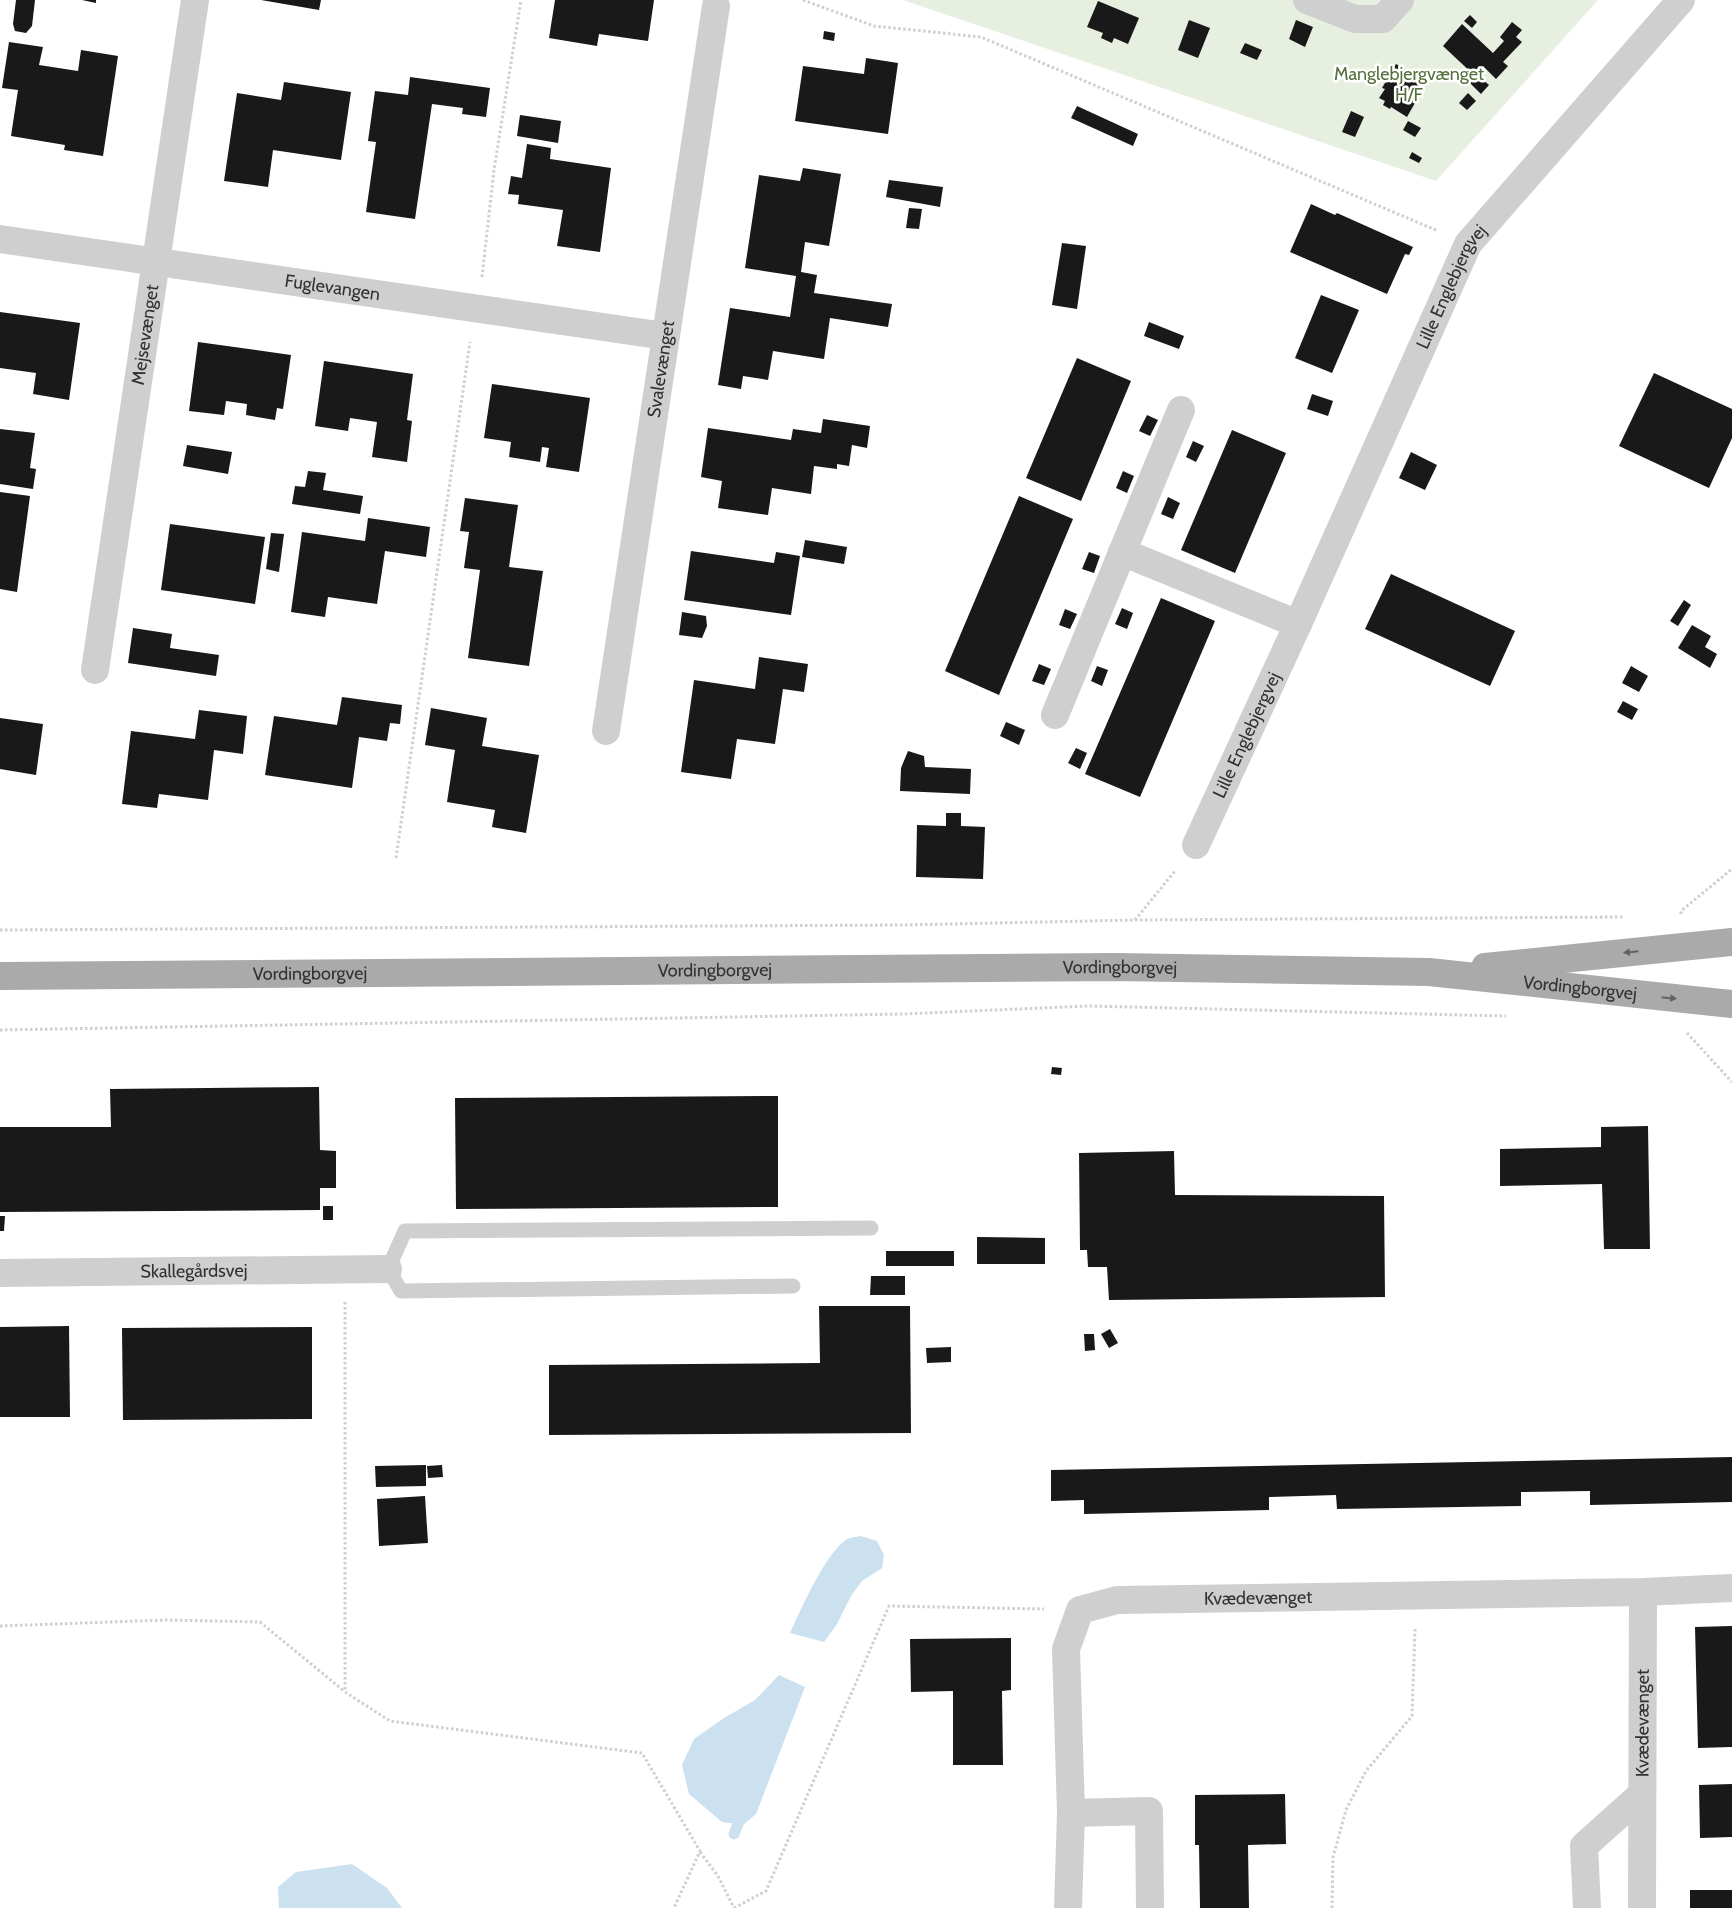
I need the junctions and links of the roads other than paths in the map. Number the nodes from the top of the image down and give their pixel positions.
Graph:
1 (195, 0) edge
2 (1307, 0) edge
3 (1400, 0) edge
4 (1681, 0) edge
5 (716, 6) dead end
6 (0, 239) edge
7 (156, 262) junction
8 (665, 336) junction
9 (1181, 410) dead end
10 (1122, 552) junction
11 (1298, 624) junction
12 (96, 670) dead end
13 (1055, 715) dead end
14 (606, 731) dead end
15 (1196, 845) road end
16 (1732, 942) edge
17 (1429, 972) junction
18 (0, 976) edge
19 (1732, 1004) edge
20 (871, 1228) dead end
21 (388, 1269) junction
22 (0, 1273) edge
23 (792, 1286) dead end
24 (1732, 1588) edge
25 (1643, 1592) junction
26 (1641, 1794) junction
27 (1071, 1813) junction
28 (1068, 1908) edge
29 (1150, 1908) edge
30 (1587, 1908) edge
31 (1642, 1908) edge

1 - 7 street, Mejsevænget
2 - 3 street
4 - 11 street, Lille Englebjergvej
5 - 8 street, Svalevænget
6 - 7 street, Fuglevangen
7 - 8 street, Fuglevangen
7 - 12 street, Mejsevænget
8 - 14 street, Svalevænget
9 - 10 street
10 - 11 street
10 - 13 street
11 - 15 street, Lille Englebjergvej
16 -> 17 main road, Vordingborgvej
17 - 18 main road, Vordingborgvej
17 -> 19 main road, Vordingborgvej
20 - 21 lane
21 - 22 street, Skallegårdsvej
21 - 23 lane
24 - 25 street, Kvædevænget
25 - 26 street, Kvædevænget
25 - 27 street, Kvædevænget
26 - 30 street, Kvædevænget
26 - 31 street, Kvædevænget
27 - 28 street
27 - 29 street

